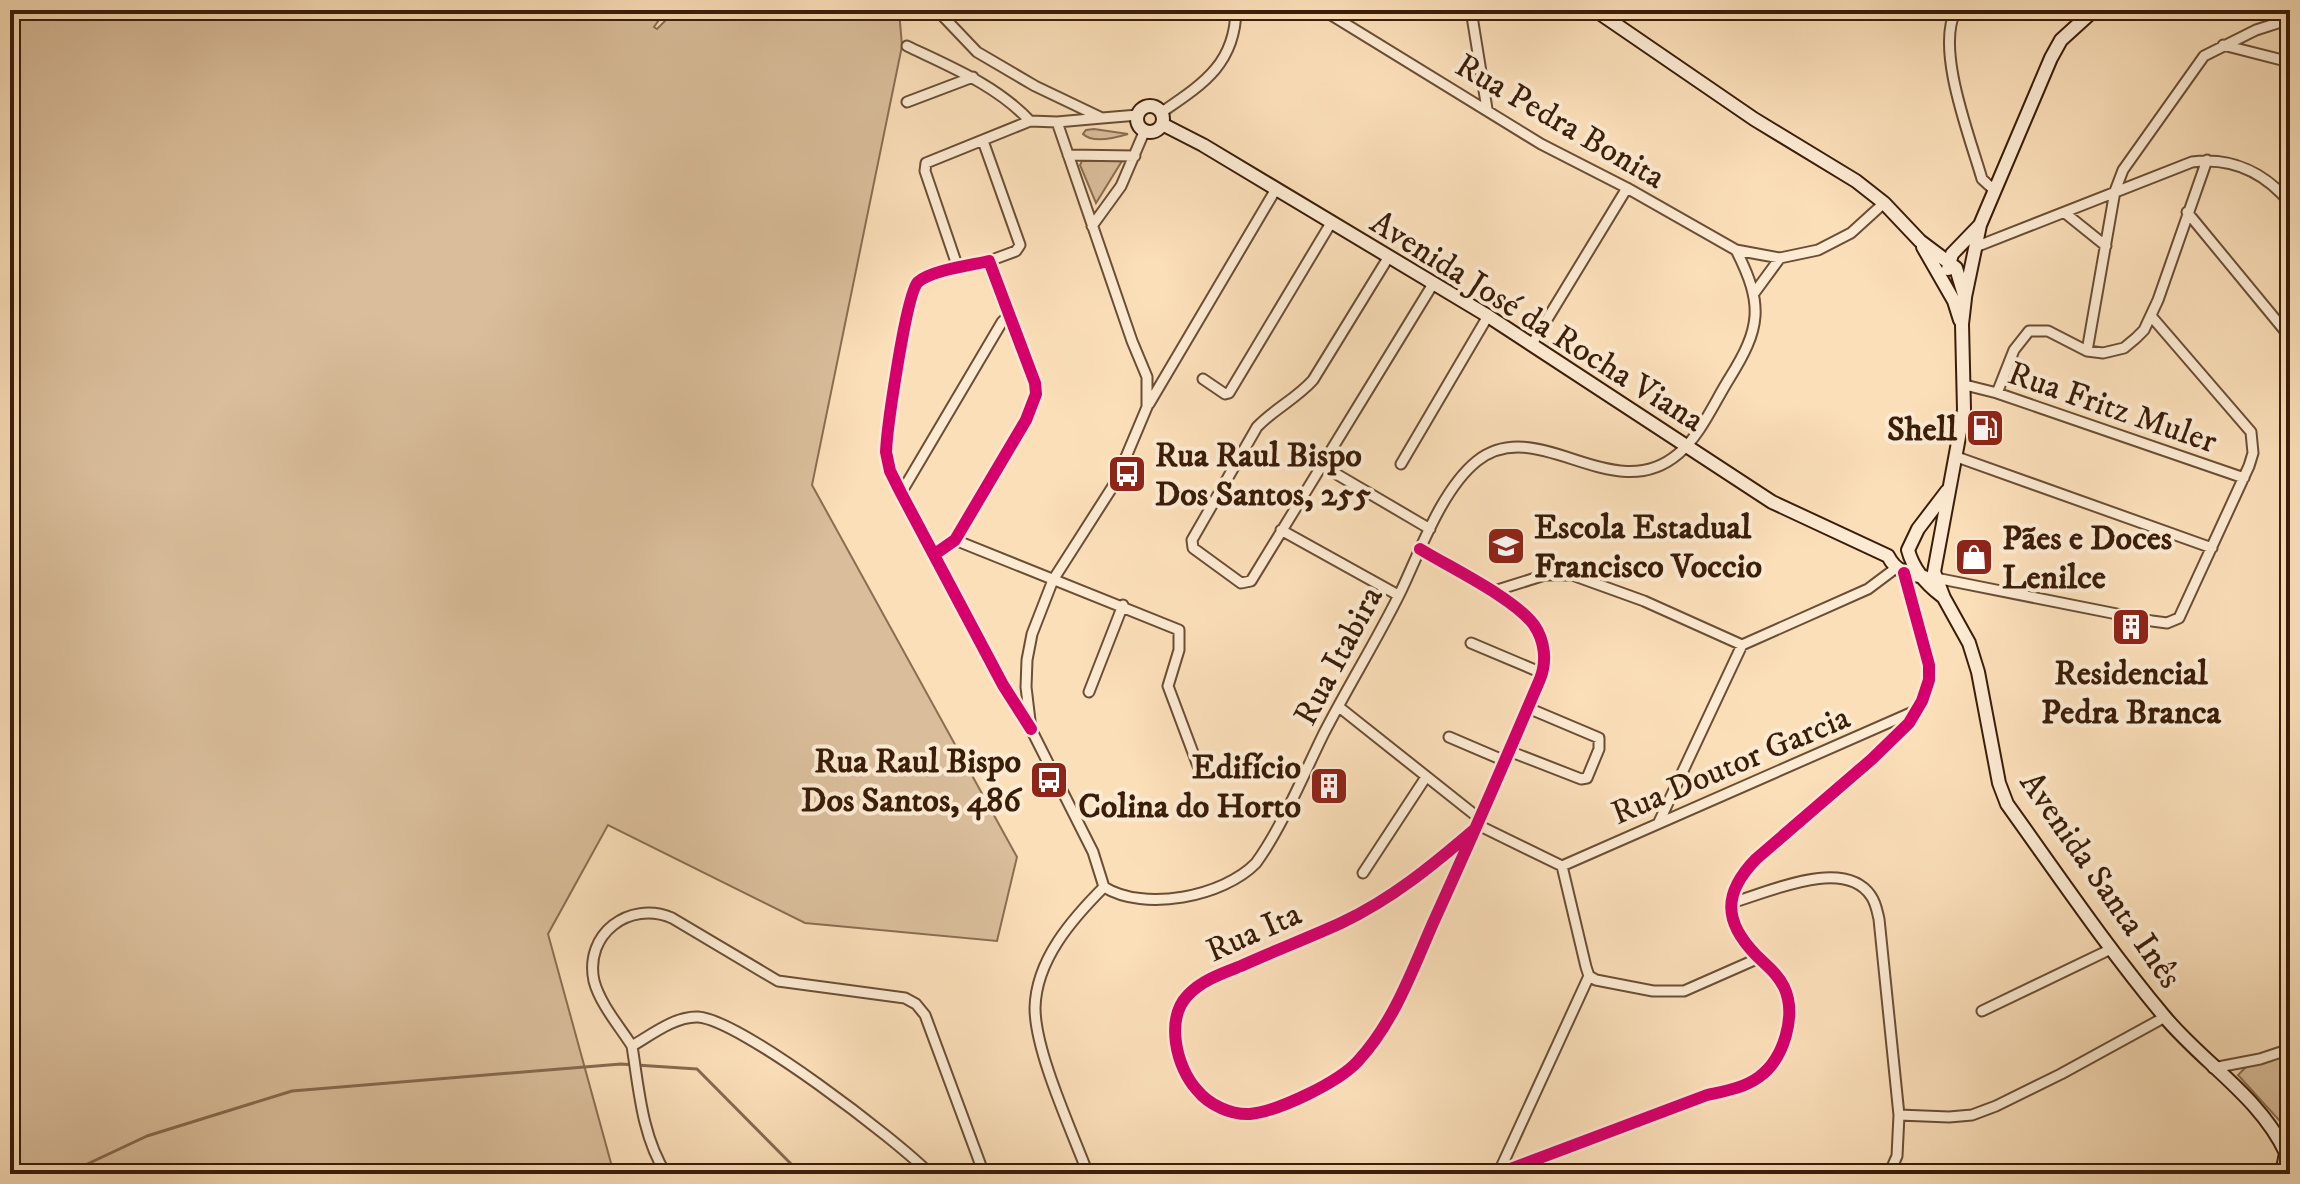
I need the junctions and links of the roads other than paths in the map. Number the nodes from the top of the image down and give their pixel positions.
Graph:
1 (937, 10) edge
2 (1236, 10) edge
3 (1323, 10) edge
4 (1471, 10) edge
5 (1595, 10) edge
6 (1956, 10) edge
7 (2094, 10) edge
8 (2290, 19) edge
9 (2223, 45) junction
10 (907, 46) dead end
11 (2290, 62) edge
12 (973, 77) junction
13 (907, 102) dead end
14 (1487, 109) junction
15 (1138, 115) junction
16 (1102, 118) junction
17 (1162, 118) junction
18 (1030, 121) junction
19 (1057, 122) junction
20 (1145, 130) junction
21 (983, 141) junction
22 (1068, 155) junction
23 (1135, 156) junction
24 (2207, 160) junction
25 (1627, 188) junction
26 (1276, 189) junction
27 (1995, 191) junction
28 (2115, 191) junction
29 (1884, 203) junction
30 (2290, 203) edge
31 (2187, 212) junction
32 (2065, 213) junction
33 (1331, 223) junction
34 (1980, 225) junction
35 (1092, 226) junction
36 (1920, 241) junction
37 (1978, 246) junction
38 (2106, 246) junction
39 (1736, 250) junction
40 (1388, 258) junction
41 (1780, 258) junction
42 (989, 261) junction
43 (1933, 266) junction
44 (958, 268) junction
45 (1951, 268) junction
46 (1433, 284) junction
47 (1755, 292) junction
48 (1960, 300) junction
49 (1009, 315) junction
50 (1488, 316) junction
51 (2151, 316) junction
52 (2290, 337) edge
53 (1532, 344) junction
54 (2087, 351) junction
55 (1203, 379) dead end
56 (1965, 385) junction
57 (1997, 393) junction
58 (1147, 407) junction
59 (1687, 445) junction
60 (1957, 457) junction
61 (1401, 464) dead end
62 (1321, 465) junction
63 (2244, 478) junction
64 (1948, 490) junction
65 (901, 493) junction
66 (1430, 529) junction
67 (1281, 530) junction
68 (955, 540) junction
69 (1910, 546) junction
70 (2212, 548) junction
71 (1420, 549) junction
72 (1938, 550) junction
73 (935, 554) junction
74 (1888, 556) junction
75 (1900, 571) junction
76 (1929, 578) junction
77 (1053, 580) junction
78 (1491, 592) junction
79 (1398, 595) junction
80 (1123, 605) junction
81 (1471, 643) dead end
82 (1742, 645) junction
83 (1542, 673) junction
84 (1089, 692) dead end
85 (1339, 707) junction
86 (1528, 708) junction
87 (1918, 710) junction
88 (1031, 729) junction
89 (1449, 737) dead end
90 (1507, 756) junction
91 (1198, 766) dead end
92 (1426, 777) junction
93 (1659, 822) junction
94 (1477, 825) junction
95 (1562, 866) junction
96 (1363, 873) dead end
97 (1104, 887) junction
98 (1731, 903) junction
99 (2111, 949) junction
100 (1759, 958) junction
101 (1589, 976) junction
102 (1982, 1011) dead end
103 (2165, 1017) junction
104 (632, 1046) junction
105 (2290, 1049) edge
106 (2213, 1068) junction
107 (1899, 1115) junction
108 (2288, 1150) edge
109 (981, 1171) edge
110 (666, 1174) edge
111 (930, 1174) edge
112 (1088, 1174) edge
113 (1498, 1174) edge
114 (1889, 1174) edge
115 (2282, 1174) edge

1 - 16 street
2 - 17 street
3 - 14 street, Rua Pedra Bonita
4 - 14 street
5 - 29 main road
6 - 27 street
7 - 27 main road
8 - 9 street
9 - 11 street
9 - 28 street
10 - 12 street
12 - 13 street
12 - 18 street
14 - 25 street, Rua Pedra Bonita
15 - 16 street
15 - 17 main road
15 - 20 main road
16 - 19 street
17 - 20 main road
17 - 26 main road, Avenida José da Rocha Viana
18 - 19 street
18 - 21 street
19 - 22 street
20 - 23 street
21 - 42 street
21 - 44 street
22 - 23 street
22 - 35 street
23 - 35 street
24 - 28 street
24 - 30 street
24 - 31 street
25 - 39 street, Rua Pedra Bonita
25 - 53 street
26 - 33 main road, Avenida José da Rocha Viana
26 - 58 street
27 - 34 main road
28 - 32 street
28 - 38 street
29 - 36 main road
29 - 41 street
31 - 51 street
31 - 52 street
32 - 37 street
32 - 38 street
33 - 40 main road, Avenida José da Rocha Viana
33 - 55 street
34 - 37 main road
34 - 45 main road
35 - 58 street
36 - 43 main road
36 - 45 main road
37 - 45 main road
37 - 48 main road
38 - 54 street
39 - 41 street, Rua Pedra Bonita
39 - 47 street
40 - 46 main road, Avenida José da Rocha Viana
40 - 67 street
41 - 47 street
42 - 44 street
42 - 49 street
43 - 45 main road
43 - 48 main road
44 - 65 street
45 - 48 main road
46 - 50 main road, Avenida José da Rocha Viana
46 - 62 street
47 - 59 street
48 - 56 main road
49 - 65 street
49 - 68 street
50 - 53 main road, Avenida José da Rocha Viana
50 - 61 street
51 - 54 street
51 - 63 street
53 - 59 main road, Avenida José da Rocha Viana
54 - 57 street
56 - 57 street, Rua Fritz Muler
56 - 60 main road
57 - 63 street, Rua Fritz Muler
58 - 77 street
59 - 66 street, Rua Itabira
59 - 74 main road, Avenida José da Rocha Viana
60 - 64 main road
60 - 70 street
62 - 66 street
62 - 67 street
63 - 70 street
64 - 69 main road
64 - 72 main road
65 - 73 street
66 - 71 street, Rua Itabira
67 - 79 street
68 - 73 street
68 - 77 street
69 - 72 main road
69 - 74 main road
69 - 76 main road, Avenida Santa Inês
70 - 76 street
71 - 78 street, Rua Ita
71 - 79 street, Rua Itabira
72 - 76 main road
73 - 88 street
74 - 75 main road
75 - 76 main road
75 - 82 street
75 - 87 street
76 - 99 main road, Avenida Santa Inês
77 - 80 street
77 - 88 street
78 - 82 street
78 - 83 street, Rua Ita
79 - 85 street, Rua Itabira
80 - 84 street
80 - 91 street
81 - 83 street
82 - 93 street
83 - 86 street, Rua Ita
85 - 92 street
85 - 97 street, Rua Itabira
86 - 90 street, Rua Ita
86 - 90 street
87 - 93 street, Rua Doutor Garcia
87 - 98 street
88 - 97 street
89 - 90 street
90 - 94 street, Rua Ita
92 - 94 street
92 - 96 street
93 - 95 street, Rua Doutor Garcia
94 - 94 street, Rua Ita
94 - 95 street
95 - 101 street
97 - 112 street
98 - 100 street
98 - 107 street
99 - 102 street
99 - 103 main road, Avenida Santa Inês
100 - 101 street
100 - 113 street
101 - 113 street
103 - 106 main road, Avenida Santa Inês
103 - 107 street
104 - 109 street
104 - 110 street
104 - 111 street
105 - 106 street
106 - 108 main road, Avenida Santa Inês
107 - 114 street
108 - 115 main road

